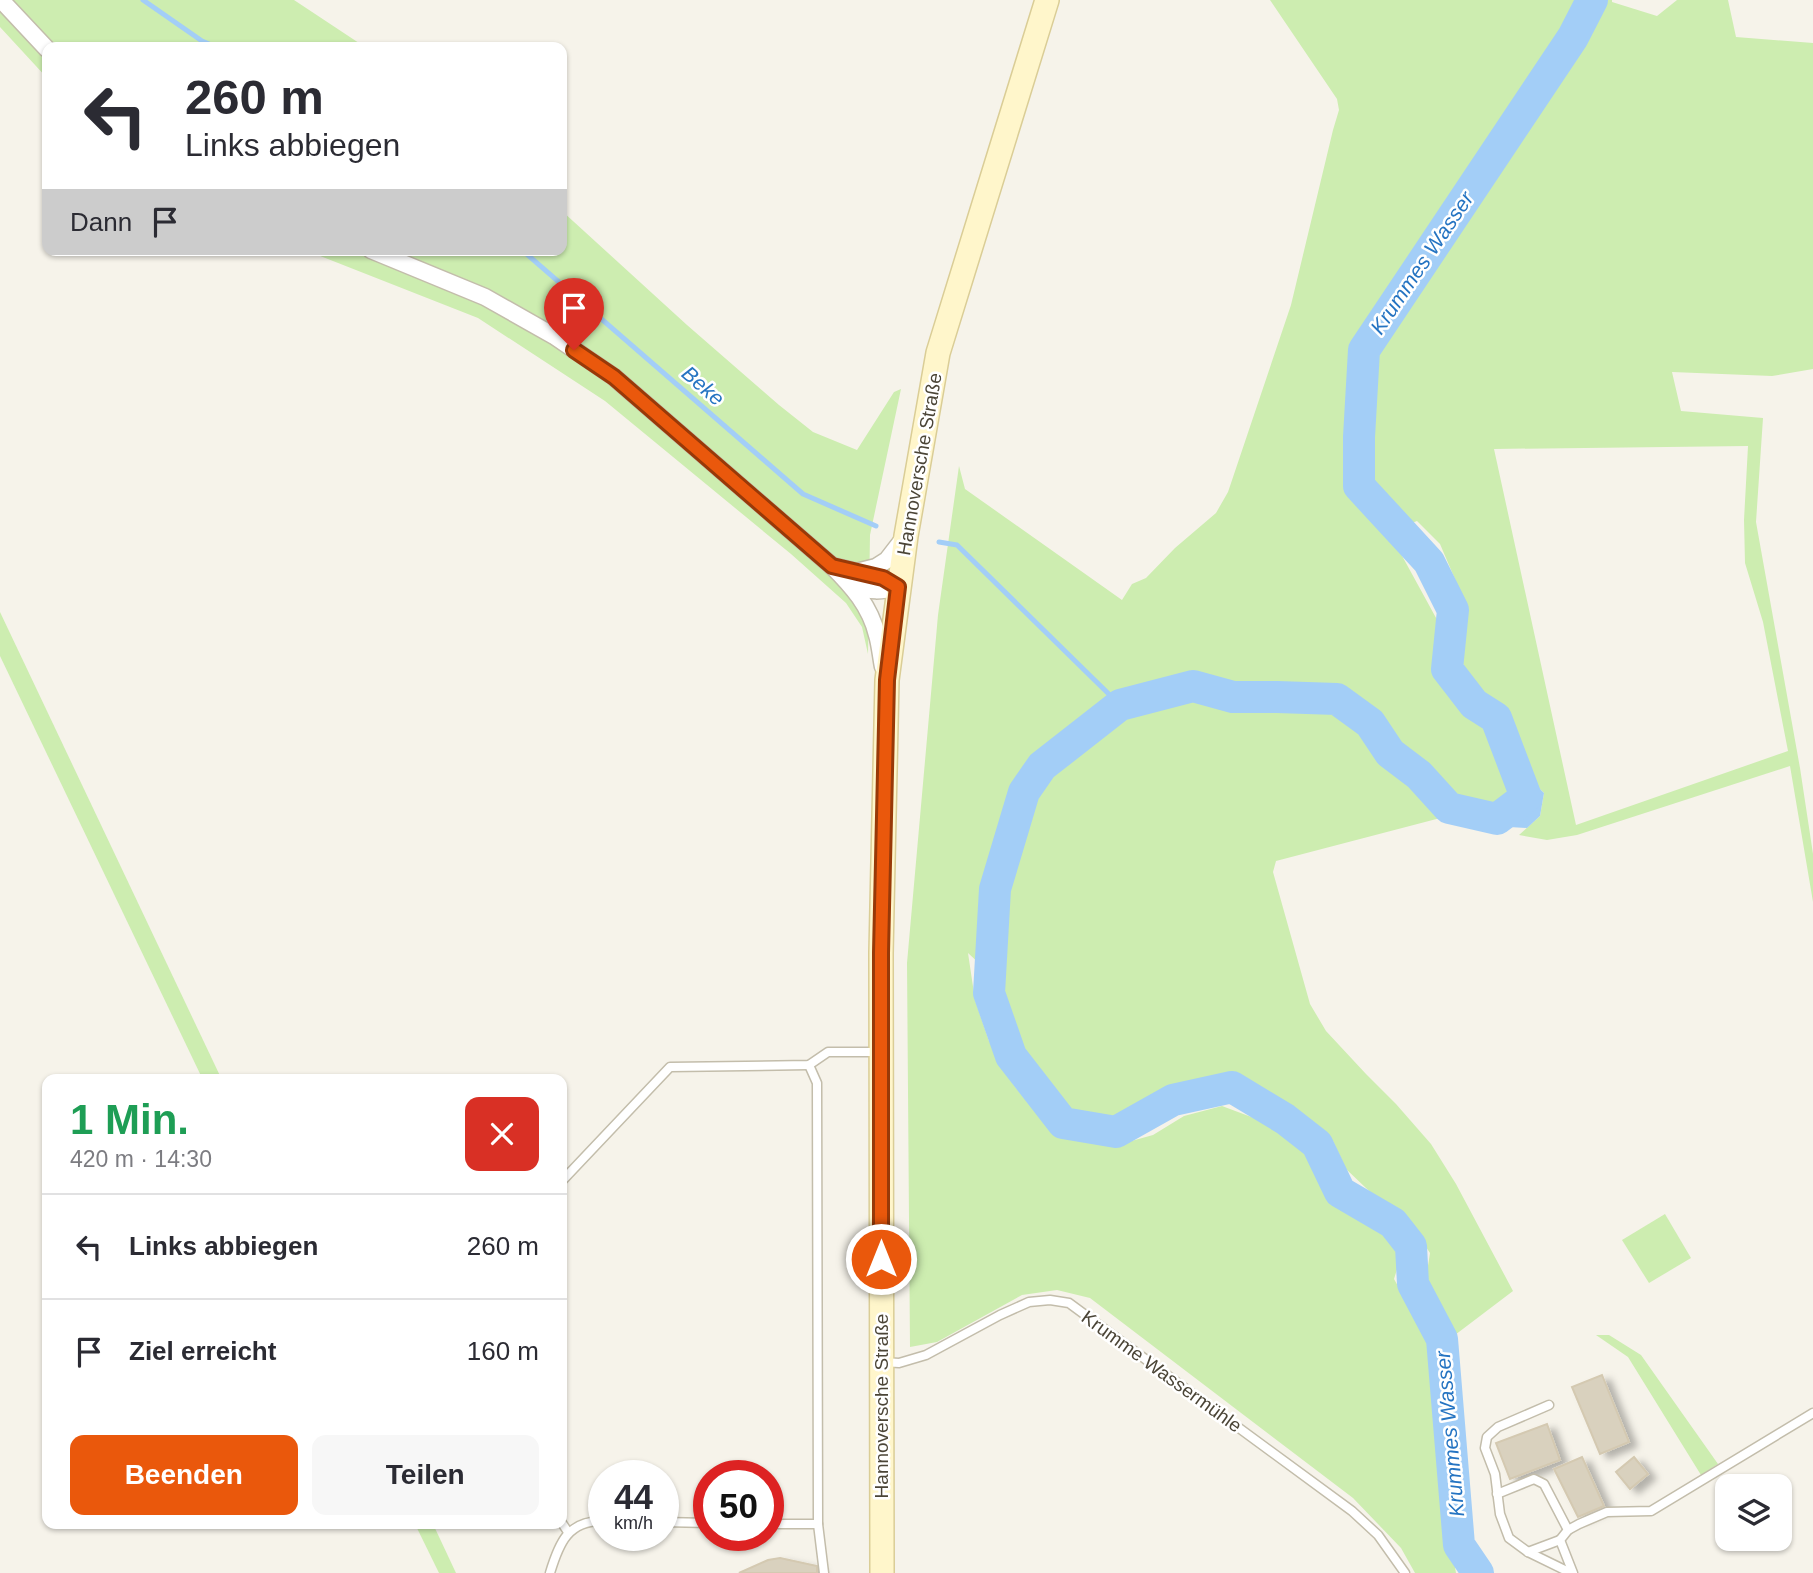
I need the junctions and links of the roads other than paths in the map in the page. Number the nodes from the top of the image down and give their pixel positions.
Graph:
1 (1, 0) edge
2 (1046, 0) edge
3 (42, 44) edge
4 (386, 256) edge
5 (905, 536) junction
6 (855, 579) junction
7 (898, 587) junction
8 (887, 680) junction
9 (881, 1053) junction
10 (809, 1065) junction
11 (567, 1176) edge
12 (880, 1362) junction
13 (1549, 1405) dead end
14 (1813, 1413) edge
15 (1497, 1494) junction
16 (588, 1522) edge
17 (784, 1524) edge
18 (818, 1524) junction
19 (566, 1529) edge
20 (1568, 1530) junction
21 (568, 1532) junction
22 (1560, 1540) junction
23 (1528, 1552) junction
24 (550, 1573) edge
25 (824, 1573) edge
26 (882, 1573) edge
27 (1405, 1573) edge
28 (1572, 1573) edge

1 - 3 street
2 - 5 main road, Hannoversche Straße
4 - 6 street
5 - 6 street
5 - 7 main road, Hannoversche Straße
6 - 7 street
6 - 8 street
7 - 8 main road, Hannoversche Straße
8 - 9 main road, Hannoversche Straße
9 - 10 lane
9 - 12 main road, Hannoversche Straße
10 - 11 lane
10 - 18 lane
12 - 26 main road, Hannoversche Straße
12 - 27 lane, Krumme Wassermühle
13 - 15 lane
14 - 20 lane
15 - 20 lane
15 - 23 lane
16 - 21 lane
17 - 18 lane
18 - 25 lane
19 - 21 lane
20 - 22 lane
21 - 24 lane
22 - 23 lane
22 - 28 lane
23 - 28 lane

